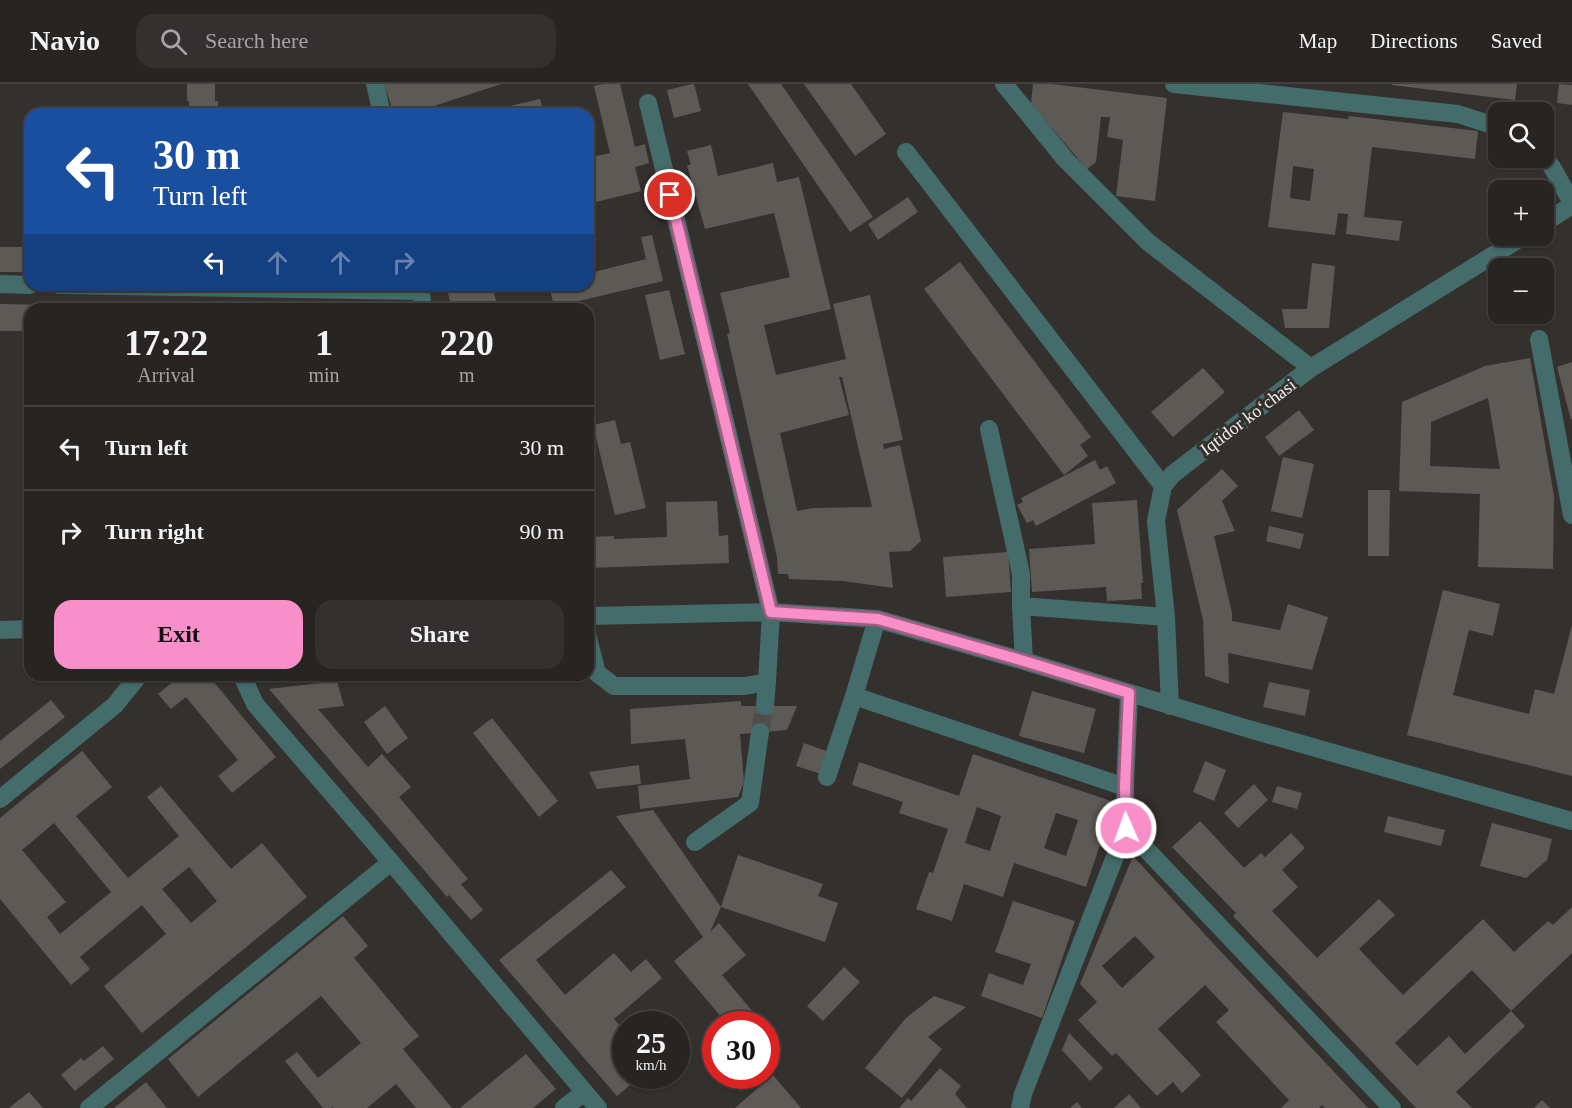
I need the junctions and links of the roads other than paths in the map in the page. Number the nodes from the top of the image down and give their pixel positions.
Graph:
1 (375, 84) edge
2 (1004, 84) edge
3 (1174, 84) edge
4 (648, 103) dead end
5 (381, 108) edge
6 (1488, 124) edge
7 (906, 152) dead end
8 (1553, 168) edge
9 (1572, 204) edge
10 (1554, 216) edge
11 (1508, 246) edge
12 (0, 284) edge
13 (24, 285) edge
14 (1539, 339) dead end
15 (1311, 368) junction
16 (989, 429) dead end
17 (1163, 486) junction
18 (1572, 515) edge
19 (1021, 606) junction
20 (771, 612) junction
21 (594, 616) edge
22 (1166, 617) junction
23 (878, 619) junction
24 (24, 629) edge
25 (0, 630) edge
26 (594, 661) edge
27 (1024, 661) junction
28 (134, 681) edge
29 (244, 681) edge
30 (768, 682) junction
31 (1129, 693) junction
32 (854, 696) junction
33 (765, 706) tunnel mouth
34 (1170, 706) junction
35 (760, 732) tunnel mouth
36 (827, 777) dead end
37 (1125, 787) junction
38 (0, 799) edge
39 (1572, 821) edge
40 (1126, 828) junction
41 (695, 842) dead end
42 (391, 862) junction
43 (584, 1092) junction
44 (89, 1108) edge
45 (564, 1108) edge
46 (598, 1108) edge
47 (1020, 1108) edge
48 (1392, 1108) edge

1 - 5 street
2 - 15 street
3 - 6 street
4 - 20 street
7 - 17 street
8 - 9 street
9 - 10 street
11 - 15 street, Iqtidor koʻchasi
12 - 13 street
14 - 18 street
15 - 17 street, Iqtidor koʻchasi
16 - 19 street
17 - 22 street
19 - 22 street
19 - 27 street
20 - 21 street
20 - 23 street
20 - 30 street
22 - 34 street
23 - 27 street
23 - 32 street
24 - 25 street
26 - 30 street
27 - 31 street
28 - 38 street
29 - 42 street
30 - 33 street
31 - 34 street
31 - 37 street
32 - 36 street
32 - 37 street
34 - 39 street
35 - 41 street
37 - 40 street
40 - 47 street
40 - 48 street
42 - 43 street
42 - 44 street
43 - 45 street
43 - 46 street

